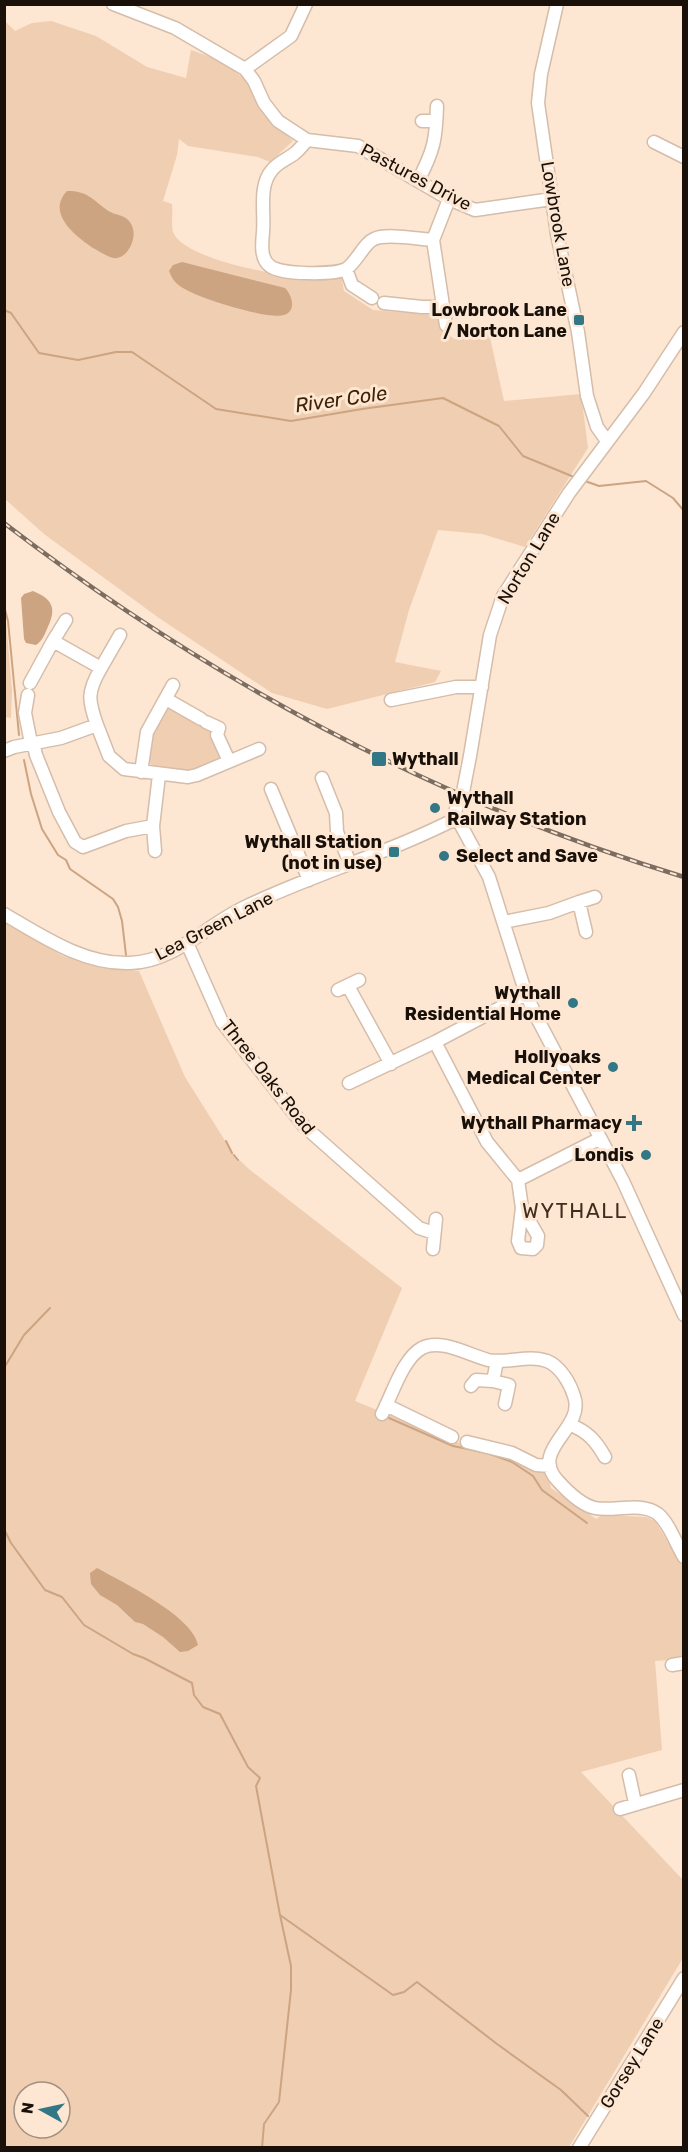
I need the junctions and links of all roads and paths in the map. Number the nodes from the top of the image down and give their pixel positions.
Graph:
1 (113, 4) edge
2 (306, 4) edge
3 (557, 4) edge
4 (246, 69) junction
5 (436, 106) dead end
6 (422, 121) dead end
7 (436, 121) junction
8 (307, 140) junction
9 (654, 142) dead end
10 (684, 157) edge
11 (418, 181) junction
12 (449, 199) junction
13 (552, 199) junction
14 (433, 240) junction
15 (346, 268) junction
16 (443, 307) junction
17 (446, 325) dead end
18 (684, 332) edge
19 (607, 441) junction
20 (66, 620) dead end
21 (120, 635) dead end
22 (53, 641) junction
23 (101, 668) junction
24 (173, 686) dead end
25 (482, 687) junction
26 (166, 699) junction
27 (392, 700) dead end
28 (97, 725) junction
29 (32, 743) junction
30 (259, 749) dead end
31 (4, 751) edge
32 (229, 761) junction
33 (141, 772) junction
34 (159, 775) junction
35 (322, 778) dead end
36 (271, 789) dead end
37 (456, 818) junction
38 (153, 826) junction
39 (155, 851) dead end
40 (350, 863) junction
41 (309, 880) junction
42 (595, 897) dead end
43 (579, 902) junction
44 (4, 914) edge
45 (504, 922) junction
46 (586, 932) dead end
47 (187, 943) junction
48 (348, 985) dead end
49 (526, 994) junction
50 (435, 1042) junction
51 (391, 1064) junction
52 (350, 1083) dead end
53 (599, 1139) junction
54 (518, 1180) junction
55 (522, 1208) dead end
56 (436, 1219) dead end
57 (434, 1233) junction
58 (433, 1249) dead end
59 (684, 1315) edge
60 (497, 1361) junction
61 (493, 1381) junction
62 (471, 1386) dead end
63 (505, 1404) dead end
64 (570, 1425) junction
65 (452, 1437) dead end
66 (467, 1442) dead end
67 (605, 1457) dead end
68 (550, 1466) junction
69 (684, 1557) edge
70 (628, 1775) dead end
71 (684, 1790) edge
72 (635, 1803) junction
73 (620, 1809) dead end
74 (684, 1978) edge
75 (579, 2148) edge

1 - 4 street
2 - 4 street
3 - 13 street, Lowbrook Lane
4 - 8 street, Pastures Drive
5 - 7 street
6 - 7 street
7 - 11 street
8 - 11 street, Pastures Drive
8 - 15 street
9 - 10 street
11 - 12 street, Pastures Drive
12 - 13 street, Pastures Drive
12 - 14 street
13 - 19 street, Lowbrook Lane
14 - 15 street
14 - 16 street
15 - 16 street
16 - 17 street
18 - 19 street, Norton Lane
19 - 25 street, Norton Lane
20 - 22 street
21 - 23 street
22 - 23 street
22 - 29 street
23 - 28 street
24 - 26 street
25 - 27 street
25 - 37 street, Norton Lane
26 - 32 street
26 - 33 street
28 - 29 street
28 - 33 street
29 - 31 street
29 - 38 street
30 - 32 street
32 - 34 street
33 - 34 street
34 - 38 street
35 - 40 street
36 - 41 street
37 - 40 street, Lea Green Lane
37 - 45 street
38 - 39 street
40 - 41 street, Lea Green Lane
41 - 47 street, Lea Green Lane
42 - 43 street
43 - 45 street
43 - 46 street
44 - 47 street, Lea Green Lane
45 - 49 street
47 - 57 street, Three Oaks Road
48 - 51 street
49 - 50 street
49 - 53 street
50 - 51 street
50 - 54 street
51 - 52 street
53 - 54 street
53 - 59 street
54 - 55 street
56 - 57 street
57 - 58 street
60 - 61 street
60 - 64 street
60 - 65 street
61 - 62 street
61 - 63 street
64 - 67 street
64 - 68 street
66 - 68 street
68 - 69 street
70 - 72 street
71 - 72 street
72 - 73 street
74 - 75 street, Gorsey Lane

